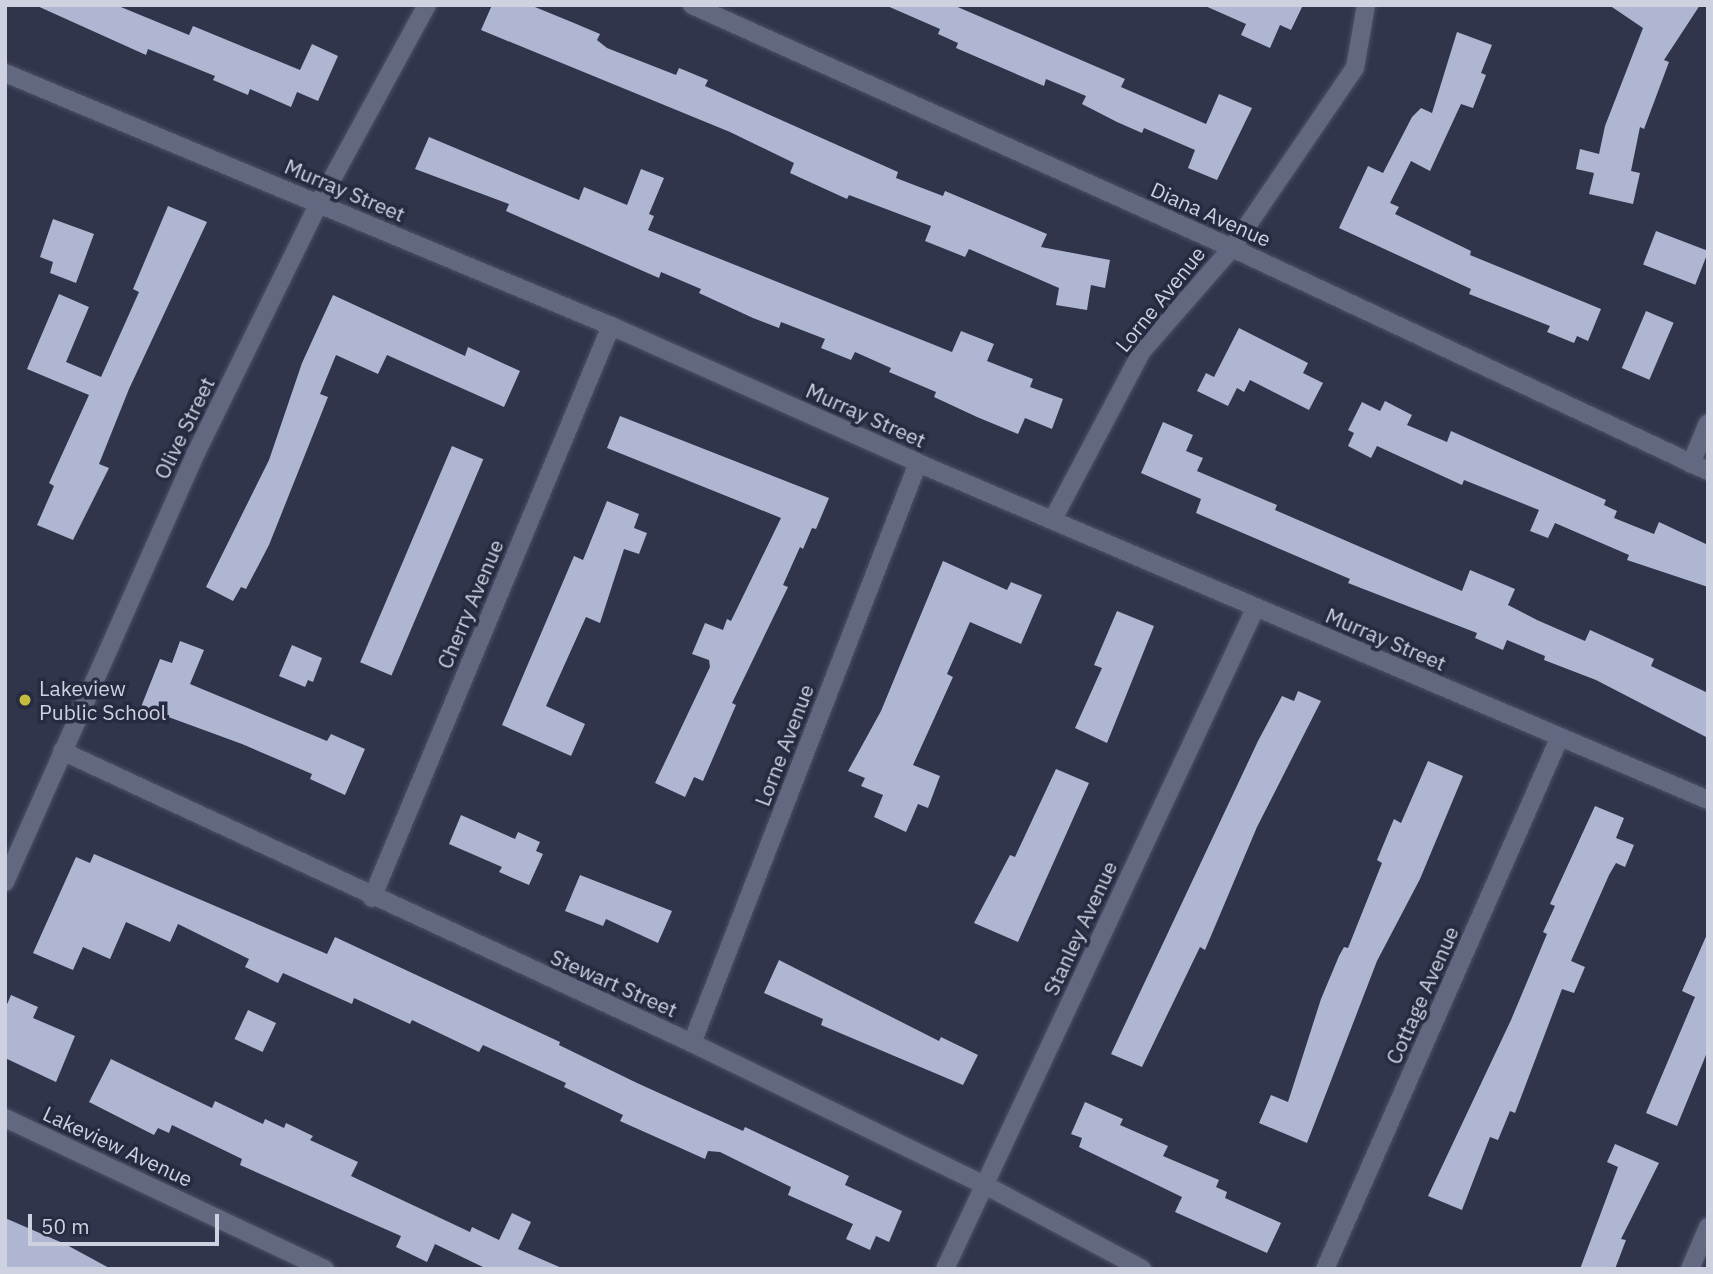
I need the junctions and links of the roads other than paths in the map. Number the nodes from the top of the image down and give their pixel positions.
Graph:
1 (427, 5) edge
2 (692, 5) edge
3 (1366, 5) edge
4 (5, 73) edge
5 (319, 203) junction
6 (1232, 248) junction
7 (611, 326) junction
8 (1708, 422) edge
9 (918, 463) junction
10 (1700, 467) edge
11 (1053, 519) junction
12 (1256, 607) junction
13 (1559, 739) junction
14 (62, 751) junction
15 (1708, 800) edge
16 (5, 882) edge
17 (372, 898) junction
18 (691, 1044) junction
19 (5, 1118) edge
20 (985, 1185) junction
21 (1708, 1227) edge
22 (325, 1269) edge
23 (945, 1269) edge
24 (1142, 1269) edge
25 (1325, 1269) edge
26 (1690, 1269) edge

1 - 5 street, Olive Street
2 - 6 street, Diana Avenue
3 - 6 street, Lorne Avenue
4 - 5 street, Murray Street
5 - 7 street, Murray Street
5 - 14 street, Olive Street
6 - 10 street, Diana Avenue
6 - 11 street, Lorne Avenue
7 - 9 street, Murray Street
7 - 17 street, Cherry Avenue
8 - 10 street
9 - 11 street, Murray Street
9 - 18 street, Lorne Avenue
11 - 12 street, Murray Street
12 - 13 street, Murray Street
12 - 20 street, Stanley Avenue
13 - 15 street, Murray Street
13 - 25 street, Cottage Avenue
14 - 16 street, Olive Street
14 - 17 street, Stewart Street
17 - 18 street, Stewart Street
18 - 20 street, Stewart Street
19 - 22 street, Lakeview Avenue
20 - 23 street, Stanley Avenue
20 - 24 street, Stewart Street
21 - 26 street

